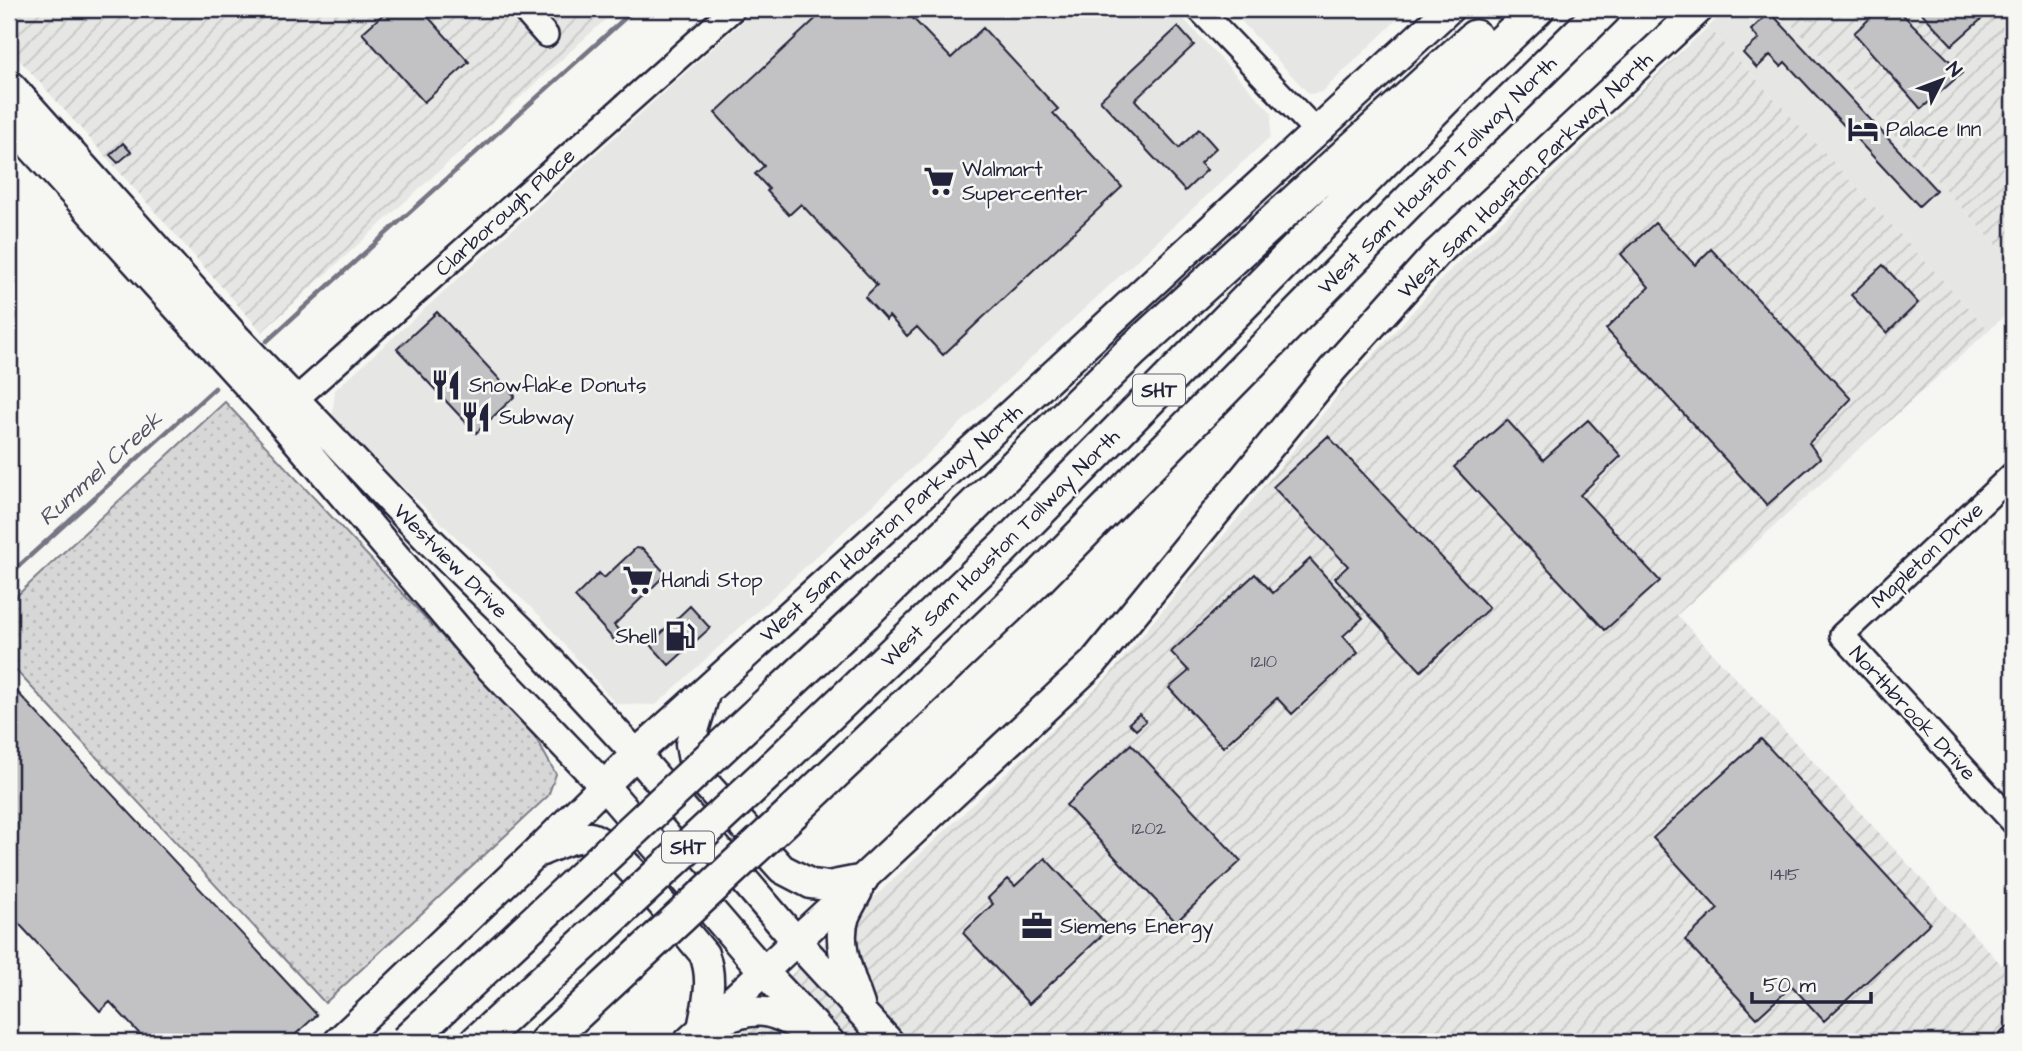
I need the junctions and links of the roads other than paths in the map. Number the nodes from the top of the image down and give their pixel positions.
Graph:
1 (523, 9) edge
2 (733, 9) edge
3 (1199, 9) edge
4 (1449, 9) edge
5 (1505, 9) edge
6 (1538, 9) edge
7 (1604, 9) edge
8 (1699, 9) edge
9 (546, 35) dead end
10 (9, 84) edge
11 (9, 121) edge
12 (1317, 132) junction
13 (285, 408) junction
14 (2008, 489) edge
15 (1842, 635) joint
16 (705, 694) junction
17 (636, 754) junction
18 (604, 786) junction
19 (2013, 822) edge
20 (536, 853) junction
21 (864, 879) junction
22 (797, 943) junction
23 (764, 972) junction
24 (863, 1014) junction
25 (558, 1036) edge
26 (695, 1036) edge
27 (338, 1042) edge
28 (406, 1042) edge
29 (477, 1042) edge
30 (829, 1042) edge
31 (890, 1042) edge

1 - 9 street
2 - 13 street, Clarborough Place
3 - 12 street
4 - 12 main road, West Sam Houston Parkway North
5 - 28 highway, bridge
6 - 29 highway, West Sam Houston Tollway North / SHT, bridge
7 - 25 highway, West Sam Houston Tollway North / SHT, bridge
8 - 21 main road, West Sam Houston Parkway North
10 - 13 main road, Westview Drive
11 - 13 main road, Westview Drive
12 - 16 main road, West Sam Houston Parkway North
13 - 17 main road, Westview Drive
13 - 18 main road, Westview Drive
14 - 15 street, Mapleton Drive
15 - 19 street, Northbrook Drive
16 - 17 main road, West Sam Houston Parkway North
16 - 21 main road
17 - 18 main road, West Sam Houston Parkway North
17 - 22 main road, Westview Drive
18 - 20 main road, West Sam Houston Parkway North
18 - 23 main road, Westview Drive
20 - 26 main road
20 - 27 main road, West Sam Houston Parkway North
21 - 22 main road, West Sam Houston Parkway North
21 - 24 main road
22 - 23 main road, West Sam Houston Parkway North
22 - 24 main road, Westview Drive
23 - 26 main road, West Sam Houston Parkway North
23 - 30 main road, Westview Drive
24 - 31 main road, Westview Drive
26 - 30 main road

